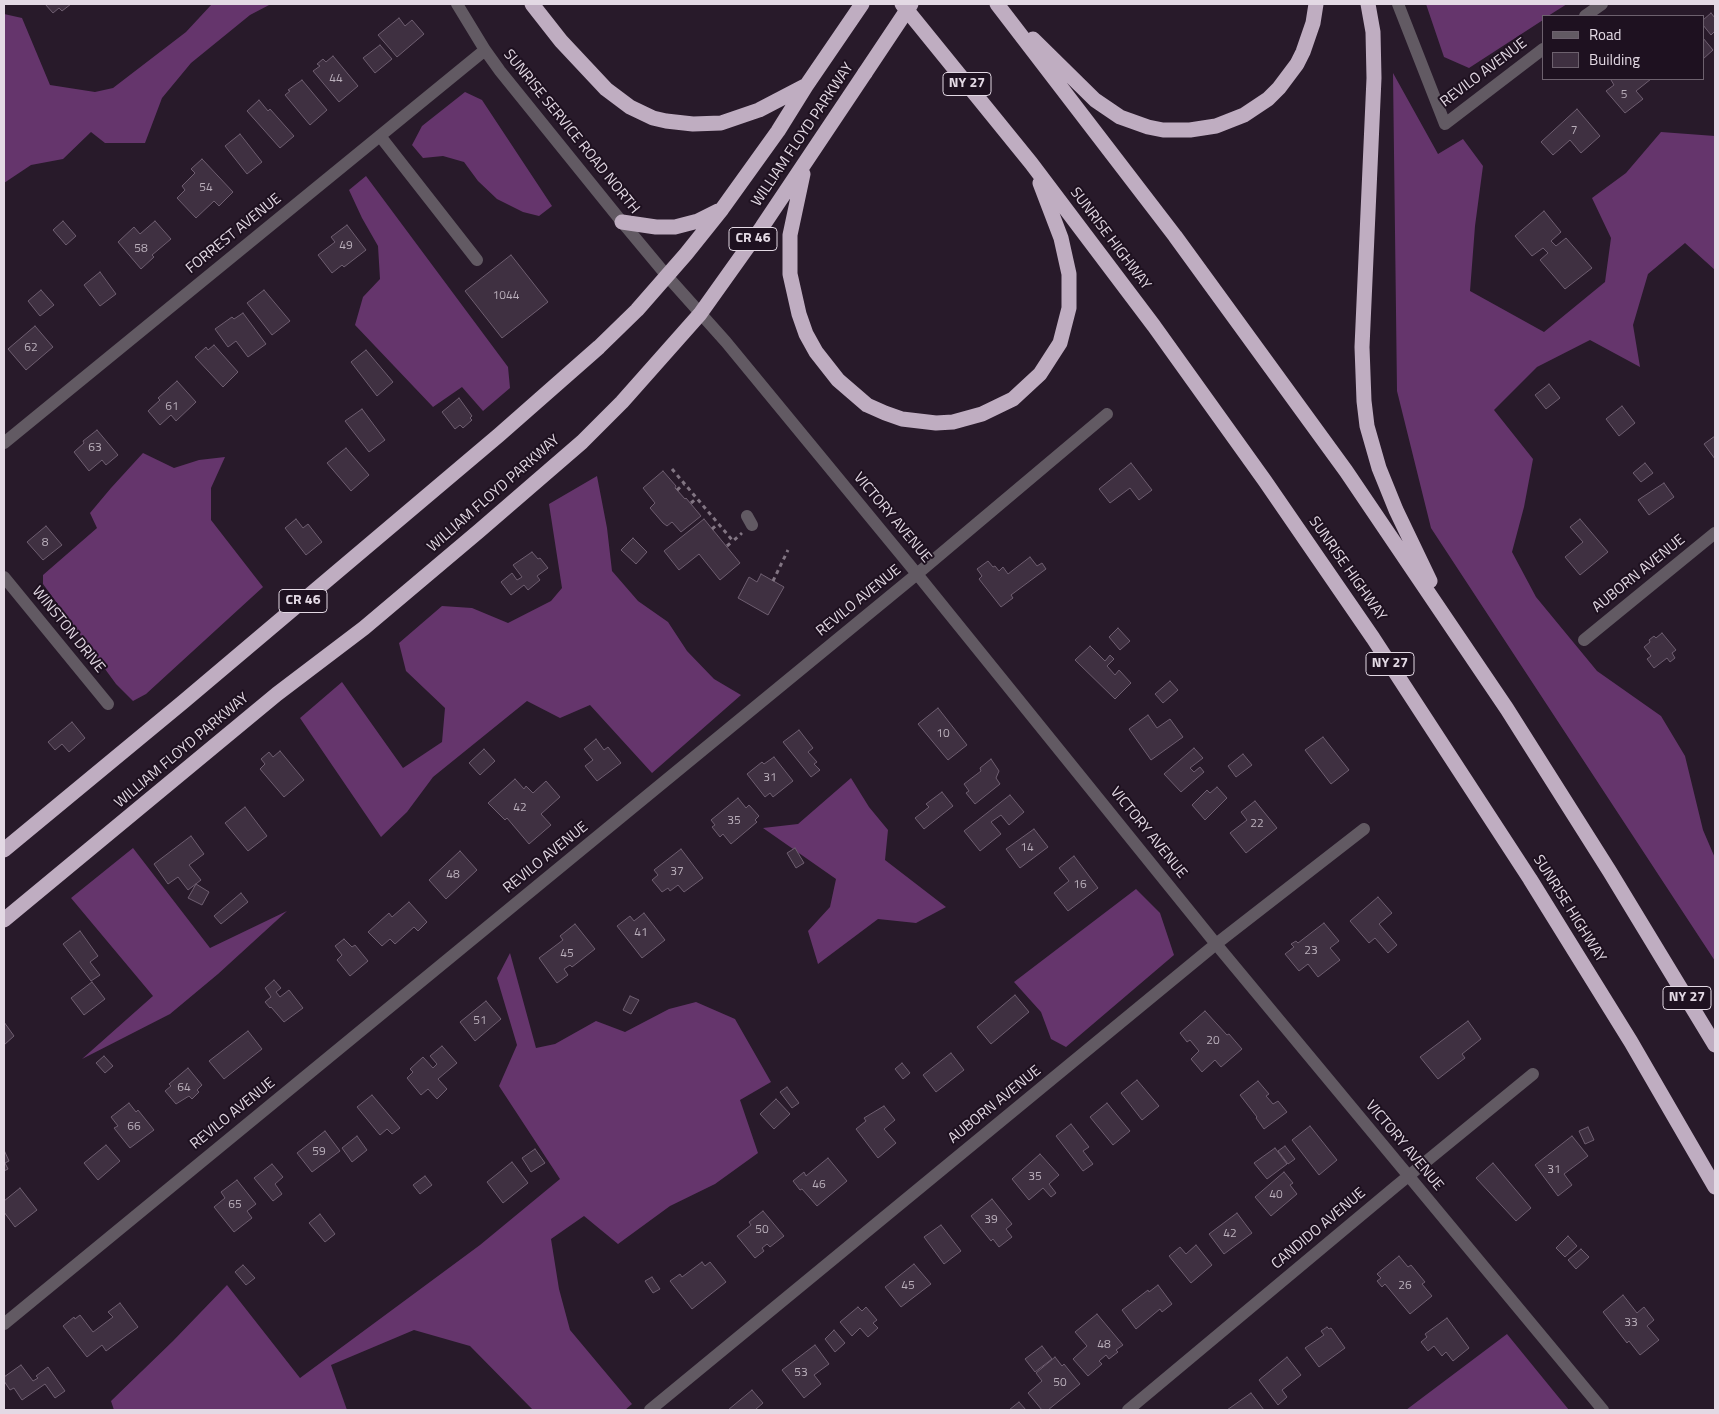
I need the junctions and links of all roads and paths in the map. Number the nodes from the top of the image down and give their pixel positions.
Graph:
1 (457, 4) edge
2 (532, 4) edge
3 (862, 4) edge
4 (902, 4) edge
5 (912, 4) edge
6 (1316, 4) edge
7 (1368, 4) edge
8 (1398, 4) edge
9 (1602, 4) edge
10 (998, 5) edge
11 (1586, 15) edge
12 (485, 50) junction
13 (1542, 50) edge
14 (806, 86) junction
15 (380, 136) junction
16 (805, 163) junction
17 (1031, 164) junction
18 (722, 209) junction
19 (622, 222) junction
20 (477, 260) dead end
21 (667, 276) junction
22 (700, 314) junction
23 (1107, 414) dead end
24 (4, 443) edge
25 (672, 469) dead end
26 (684, 484) junction
27 (677, 490) dead end
28 (696, 498) junction
29 (691, 503) dead end
30 (749, 520) dead end
31 (718, 524) junction
32 (712, 528) dead end
33 (1715, 533) edge
34 (733, 541) junction
35 (727, 546) dead end
36 (788, 550) dead end
37 (917, 574) junction
38 (4, 577) edge
39 (773, 580) dead end
40 (1455, 632) junction
41 (1584, 640) dead end
42 (108, 704) dead end
43 (1364, 829) dead end
44 (4, 850) edge
45 (4, 920) edge
46 (1216, 944) junction
47 (1715, 1045) edge
48 (1533, 1074) dead end
49 (1408, 1176) junction
50 (1715, 1187) edge
51 (4, 1324) edge
52 (650, 1410) edge
53 (1128, 1410) edge
54 (1604, 1410) edge

1 - 12 street, SUNRISE SERVICE ROAD NORTH
2 - 14 highway
3 - 14 highway, WILLIAM FLOYD PARKWAY / CR 46
4 - 17 highway, SUNRISE HIGHWAY / NY 27
5 - 16 highway, WILLIAM FLOYD PARKWAY / CR 46, bridge
6 - 10 highway
7 - 40 highway
8 - 13 street, REVILO AVENUE
9 - 11 street
10 - 40 highway, NY 27
12 - 15 street, FORREST AVENUE
12 - 19 street, SUNRISE SERVICE ROAD NORTH
14 - 18 highway, WILLIAM FLOYD PARKWAY / CR 46
15 - 20 street
15 - 24 street, FORREST AVENUE
16 - 17 highway
16 - 22 highway, WILLIAM FLOYD PARKWAY / CR 46
17 - 50 highway, SUNRISE HIGHWAY / NY 27
18 - 19 highway
18 - 21 highway, WILLIAM FLOYD PARKWAY / CR 46
19 - 21 street, SUNRISE SERVICE ROAD NORTH
21 - 22 street, VICTORY AVENUE
21 - 44 highway, WILLIAM FLOYD PARKWAY / CR 46
22 - 37 street, VICTORY AVENUE
22 - 45 highway, WILLIAM FLOYD PARKWAY / CR 46
23 - 37 street, REVILO AVENUE
25 - 26 path
26 - 27 path
26 - 28 path
28 - 29 path
28 - 31 path
30 - 34 path
31 - 32 path
31 - 34 path
33 - 41 street, AUBORN AVENUE
34 - 35 path
36 - 39 path
37 - 46 street, VICTORY AVENUE
37 - 51 street, REVILO AVENUE
38 - 42 street, WINSTON DRIVE
40 - 47 highway, NY 27
43 - 46 street, AUBORN AVENUE
46 - 49 street, VICTORY AVENUE
46 - 52 street, AUBORN AVENUE
48 - 49 street, CANDIDO AVENUE
49 - 53 street, CANDIDO AVENUE
49 - 54 street, VICTORY AVENUE

